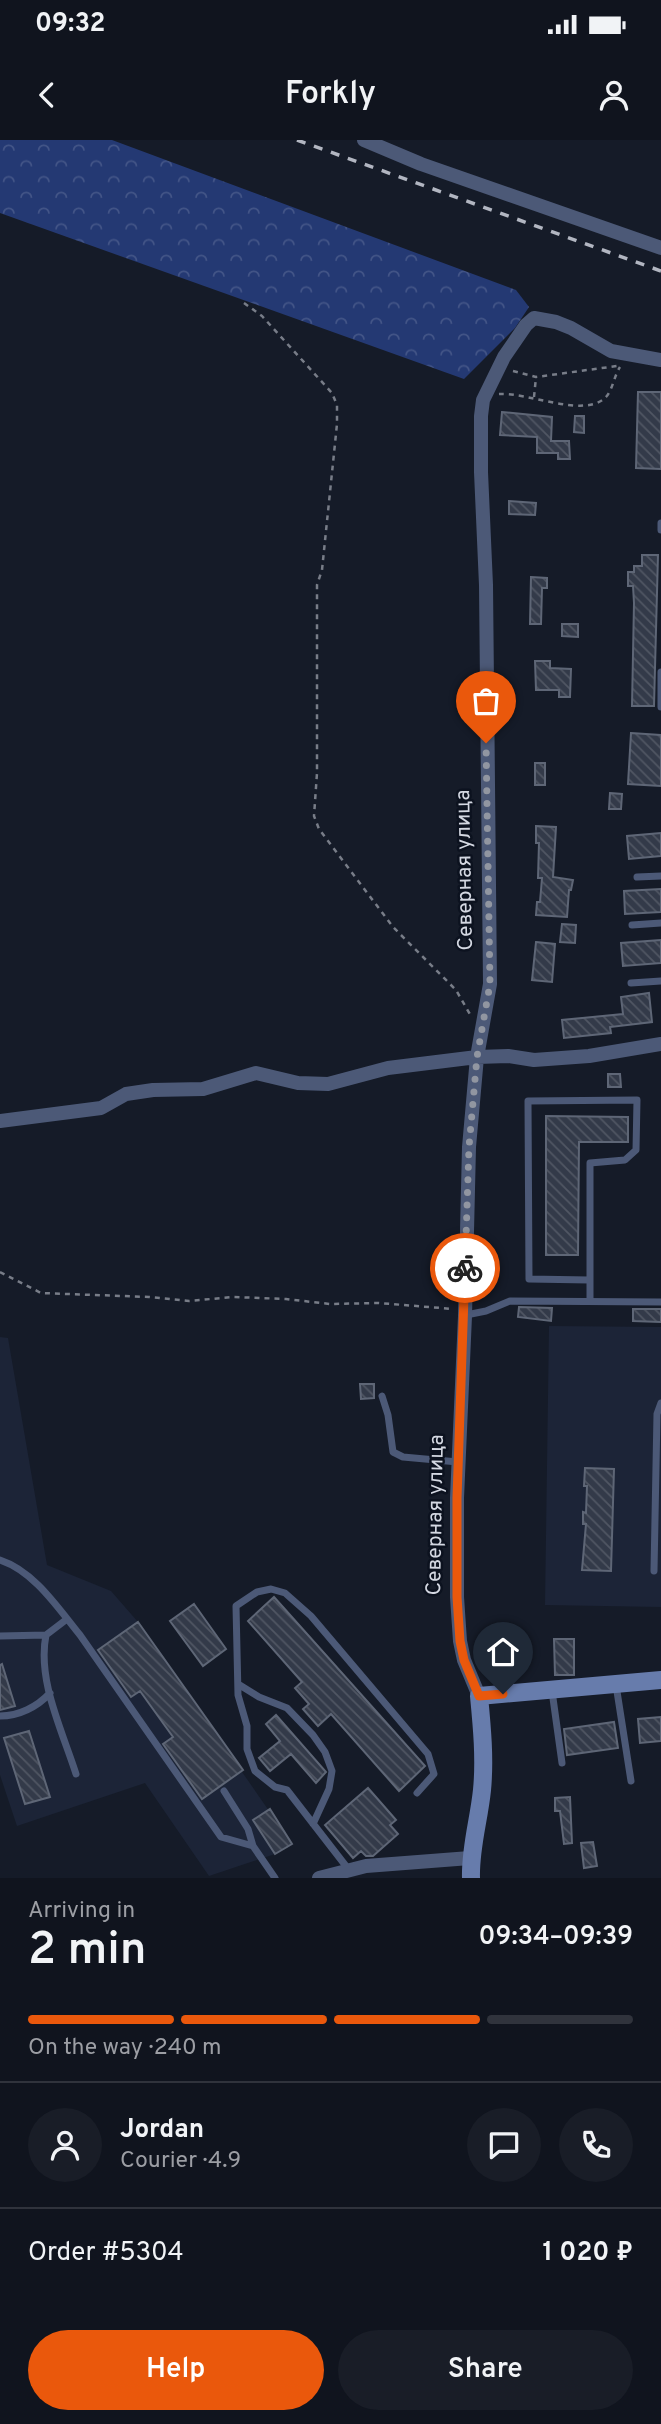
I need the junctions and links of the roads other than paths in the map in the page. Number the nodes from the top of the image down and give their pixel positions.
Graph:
1 (364, 140) edge
2 (661, 248) edge
3 (661, 360) edge
4 (661, 523) edge
5 (661, 530) edge
6 (661, 672) edge
7 (661, 706) edge
8 (661, 876) edge
9 (637, 877) dead end
10 (661, 923) edge
11 (632, 925) dead end
12 (661, 981) edge
13 (631, 983) dead end
14 (661, 1044) edge
15 (477, 1057) junction
16 (0, 1121) edge
17 (589, 1280) junction
18 (590, 1301) junction
19 (661, 1302) edge
20 (465, 1313) junction
21 (382, 1396) dead end
22 (661, 1403) edge
23 (459, 1462) junction
24 (0, 1560) edge
25 (654, 1572) dead end
26 (67, 1619) junction
27 (46, 1635) junction
28 (0, 1636) edge
29 (661, 1680) edge
30 (238, 1684) junction
31 (616, 1684) junction
32 (552, 1690) junction
33 (50, 1693) junction
34 (479, 1696) junction
35 (0, 1716) edge
36 (562, 1763) dead end
37 (76, 1773) dead end
38 (631, 1781) dead end
39 (224, 1791) dead end
40 (416, 1793) dead end
41 (313, 1824) junction
42 (253, 1846) junction
43 (470, 1858) junction
44 (349, 1870) junction
45 (275, 1878) edge
46 (319, 1878) edge
47 (471, 1878) edge

1 - 2 street
3 - 15 street, Северная улица
4 - 5 lane
6 - 7 lane
8 - 9 lane
10 - 11 lane
12 - 13 lane
14 - 15 street
15 - 16 street
15 - 20 street, Северная улица
17 - 17 lane
17 - 18 lane
18 - 19 lane
18 - 20 lane
20 - 23 street, Северная улица
21 - 23 lane
22 - 25 lane
23 - 34 street, Северная улица
24 - 26 lane
26 - 27 lane
26 - 42 lane
27 - 28 lane
27 - 33 lane
29 - 31 street
30 - 40 lane
30 - 41 lane
30 - 41 lane
31 - 32 street
31 - 38 lane
32 - 34 street
32 - 36 lane
33 - 35 lane
33 - 37 lane
34 - 43 street, Северная улица
39 - 42 lane
41 - 44 lane
42 - 45 lane
43 - 44 street
43 - 47 street, Северная улица
44 - 46 street

